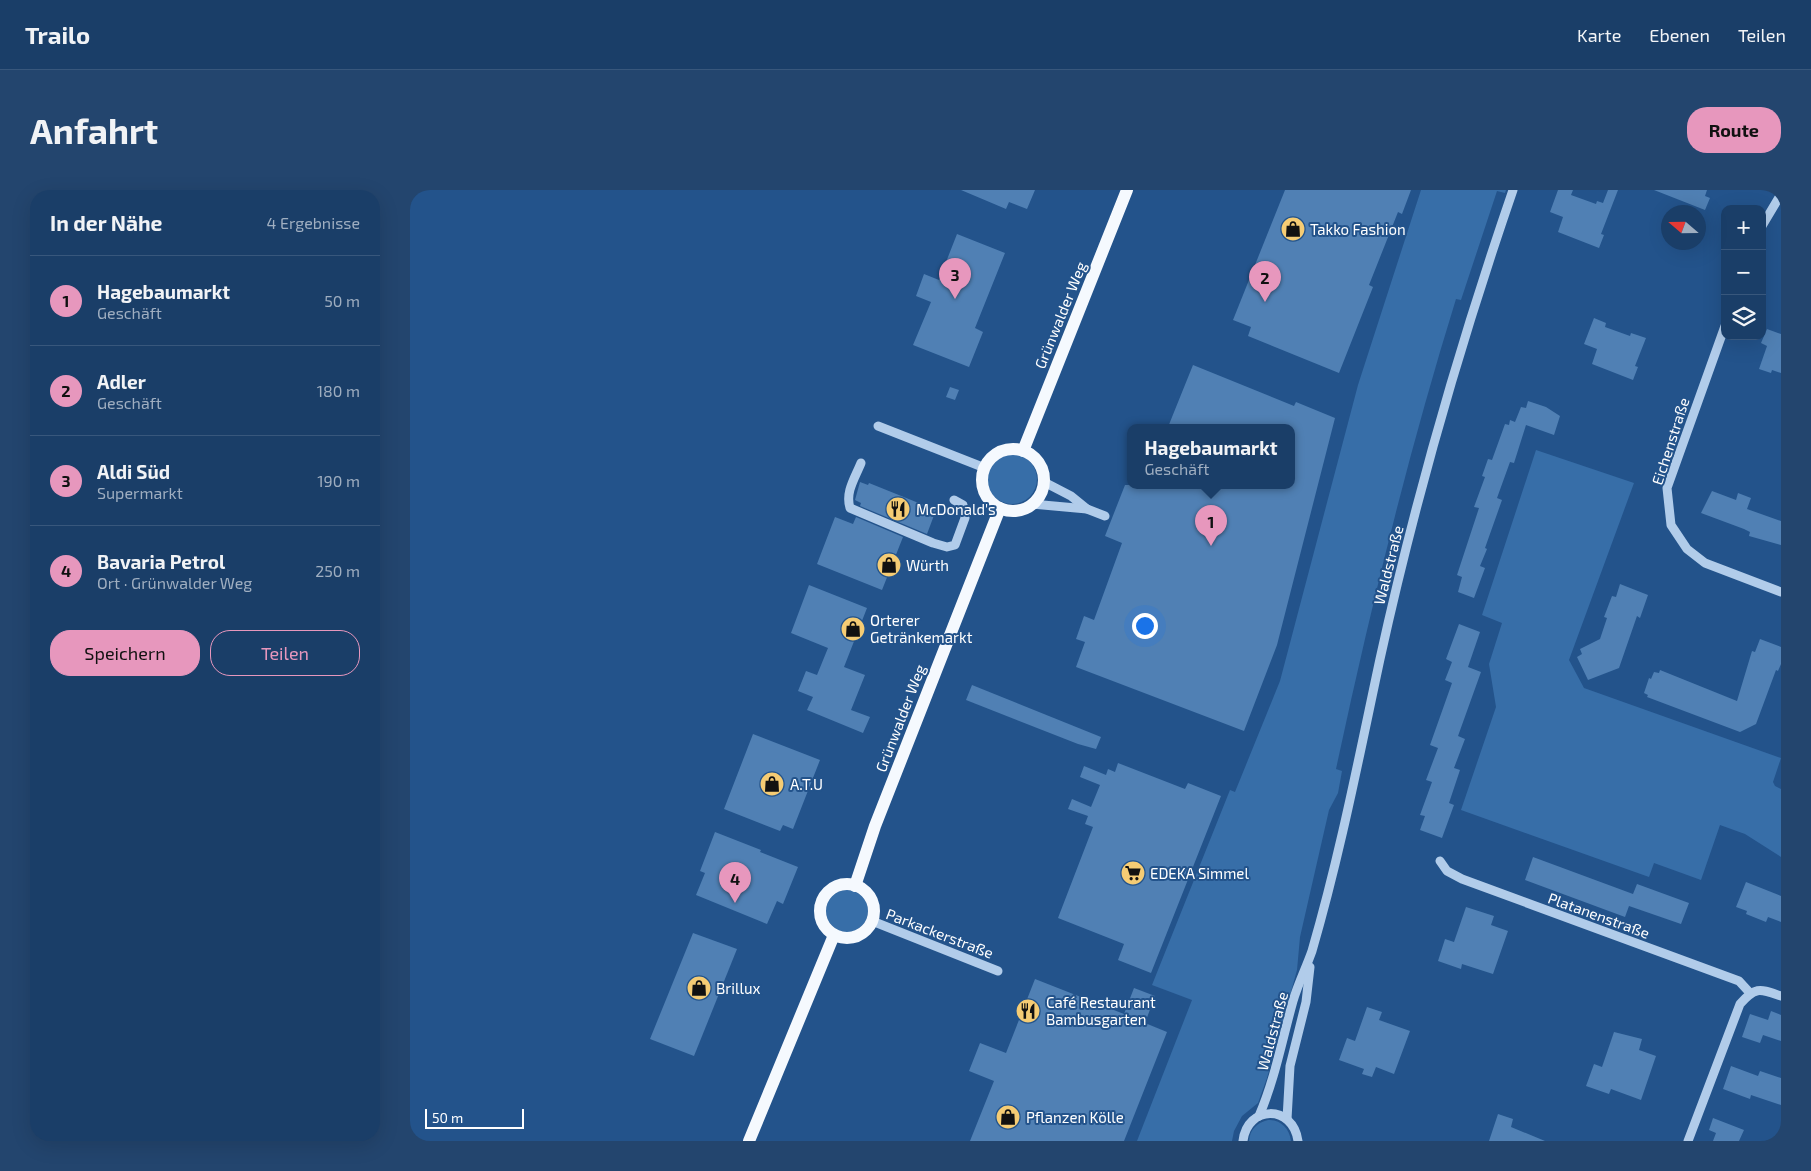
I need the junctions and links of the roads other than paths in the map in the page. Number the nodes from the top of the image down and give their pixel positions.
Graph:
1 (1127, 190) edge
2 (1513, 190) edge
3 (1781, 194) edge
4 (1766, 219) edge
5 (1721, 337) edge
6 (878, 426) dead end
7 (1023, 451) junction
8 (861, 463) dead end
9 (984, 468) junction
10 (1044, 482) junction
11 (954, 500) dead end
12 (1032, 504) junction
13 (1000, 508) junction
14 (1087, 509) junction
15 (1106, 516) dead end
16 (1781, 592) edge
17 (1440, 861) dead end
18 (855, 886) junction
19 (872, 922) junction
20 (834, 935) junction
21 (1311, 952) junction
22 (998, 971) dead end
23 (1750, 993) junction
24 (1781, 996) edge
25 (1259, 1116) junction
26 (1287, 1119) junction
27 (1297, 1138) edge
28 (749, 1141) edge
29 (1243, 1141) edge
30 (1306, 1141) edge
31 (1688, 1141) edge

1 - 7 main road, Grünwalder Weg
2 - 21 street, Waldstraße
3 - 4 street
5 - 16 street, Eichenstraße
6 - 9 street
7 - 9 main road
7 - 10 main road
8 - 11 street
9 - 13 main road
10 - 12 main road
10 - 14 street
12 - 13 main road
12 - 14 street
13 - 18 main road, Grünwalder Weg
14 - 15 street
17 - 23 street, Platanenstraße
18 - 19 main road
18 - 20 main road
19 - 20 main road
19 - 22 street, Parkackerstraße
20 - 28 main road
21 - 25 street, Waldstraße
21 - 26 street, Waldstraße
23 - 24 street
23 - 31 street
25 - 26 street
25 - 29 street, Waldstraße
26 - 27 street
27 - 30 street

